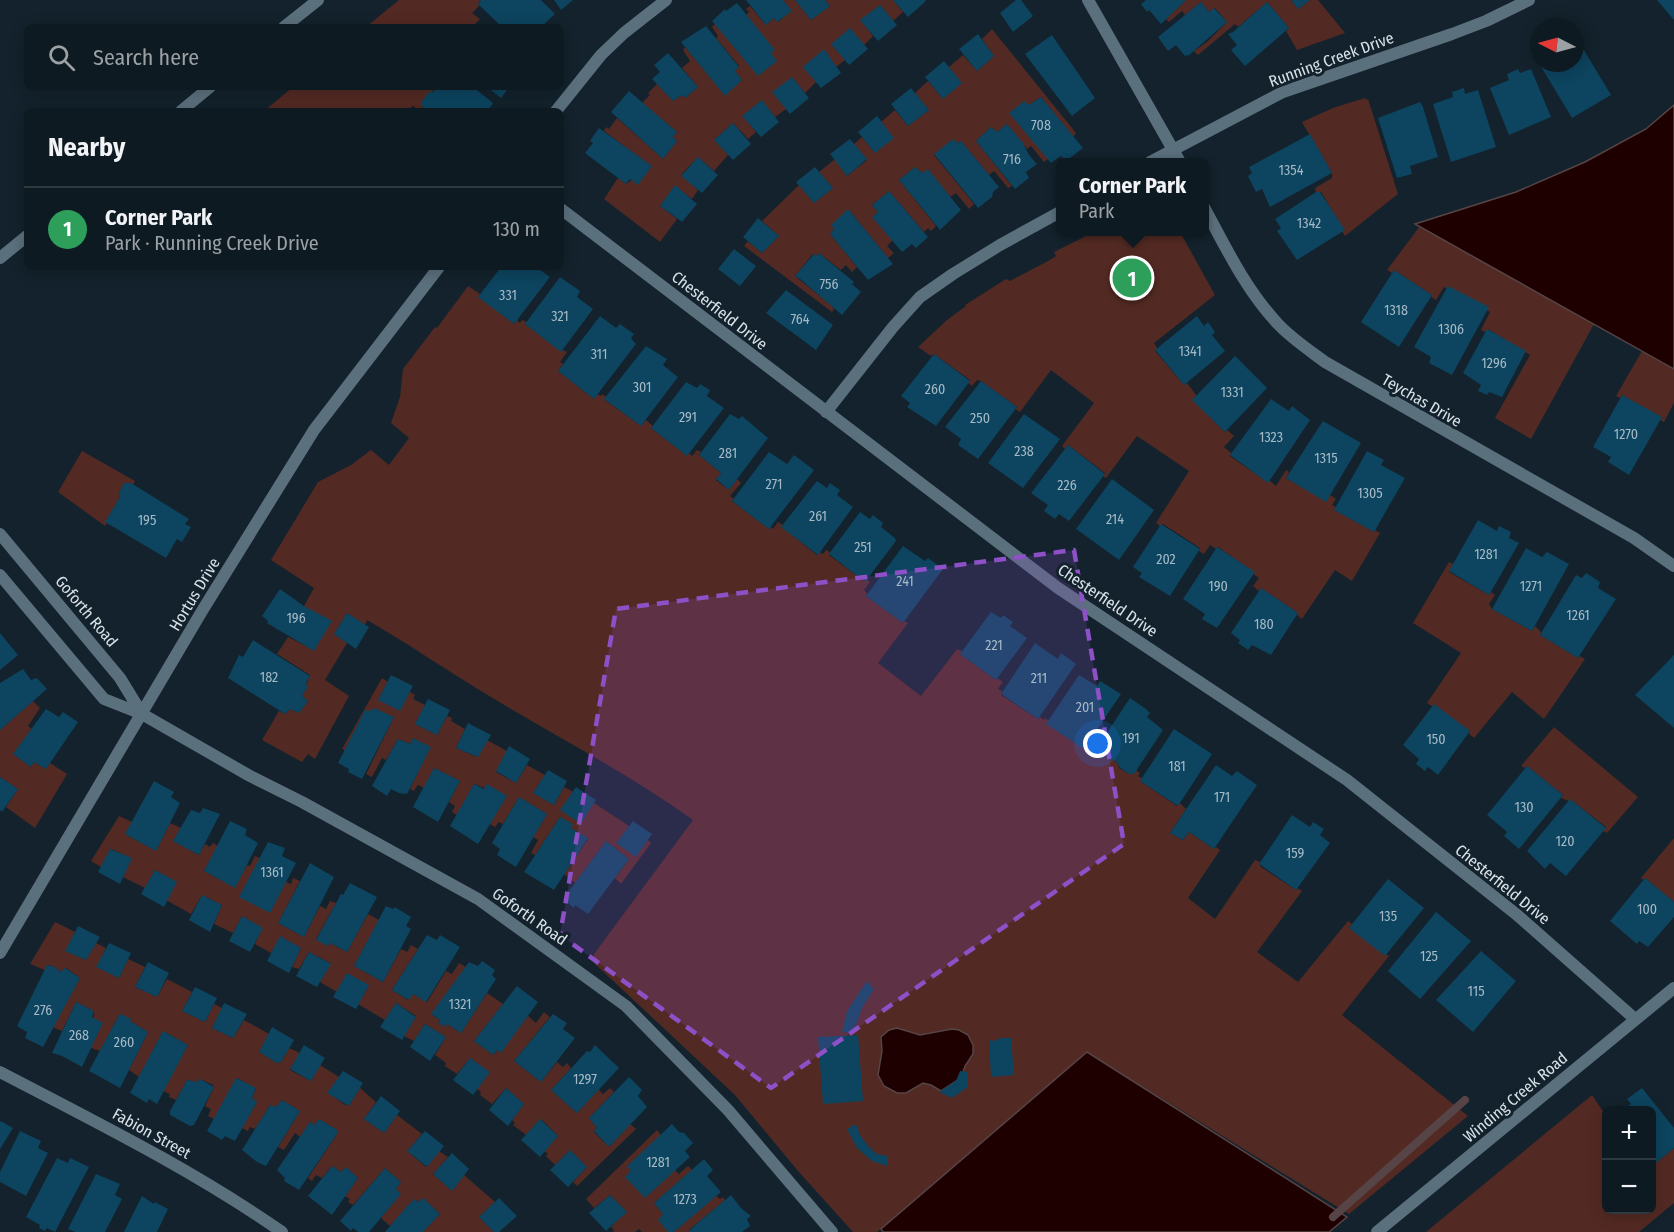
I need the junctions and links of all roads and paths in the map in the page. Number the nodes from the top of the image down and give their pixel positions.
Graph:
1 (318, 0) edge
2 (666, 0) edge
3 (1088, 0) edge
4 (1529, 0) edge
5 (288, 24) edge
6 (206, 90) edge
7 (185, 108) edge
8 (558, 108) edge
9 (1174, 150) junction
10 (1158, 158) edge
11 (1178, 158) edge
12 (564, 211) edge
13 (1056, 214) edge
14 (1209, 216) edge
15 (24, 238) edge
16 (0, 258) edge
17 (437, 270) edge
18 (826, 412) junction
19 (0, 534) edge
20 (1674, 566) edge
21 (0, 575) edge
22 (142, 714) junction
23 (0, 953) edge
24 (1674, 987) edge
25 (1635, 1019) junction
26 (0, 1072) edge
27 (282, 1232) edge
28 (832, 1232) edge
29 (1377, 1232) edge

1 - 5 street
2 - 8 street
3 - 9 street
4 - 9 street, Running Creek Drive
6 - 7 street
9 - 10 street, Running Creek Drive
9 - 11 street
12 - 18 street, Chesterfield Drive
13 - 18 street
14 - 20 street, Teychas Drive
15 - 16 street
17 - 22 street, Hortus Drive
18 - 25 street, Chesterfield Drive
19 - 22 street, Goforth Road
21 - 22 street, Goforth Road
22 - 23 street, Hortus Drive
22 - 28 street, Goforth Road
24 - 25 street, Winding Creek Road
25 - 29 street, Winding Creek Road
26 - 27 street, Fabion Street

